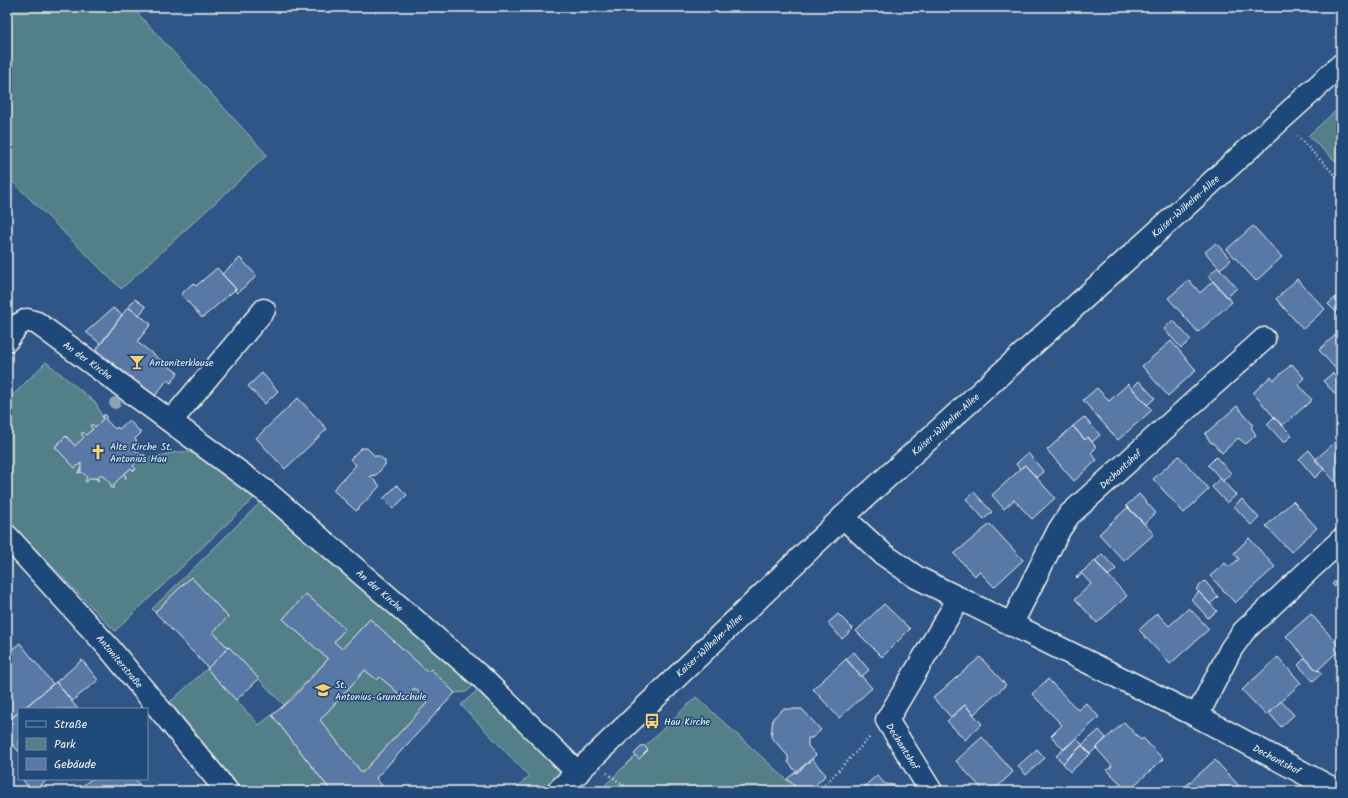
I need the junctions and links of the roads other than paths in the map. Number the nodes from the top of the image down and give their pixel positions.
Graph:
1 (1341, 65) edge
2 (264, 310) dead end
3 (1264, 339) dead end
4 (7, 340) edge
5 (171, 421) junction
6 (843, 517) junction
7 (7, 536) edge
8 (1341, 540) edge
9 (959, 598) junction
10 (1011, 625) junction
11 (1197, 716) junction
12 (578, 773) junction
13 (227, 791) edge
14 (558, 791) edge
15 (931, 791) edge
16 (1337, 791) edge

1 - 6 street, Kaiser-Wilhelm-Allee
2 - 5 street
3 - 10 street, Dechantshof
4 - 5 street, An der Kirche
5 - 12 street, An der Kirche
6 - 9 street, Dechantshof
6 - 12 street, Kaiser-Wilhelm-Allee
7 - 13 street, Antoniterstraße
8 - 11 street
9 - 10 street, Dechantshof
9 - 15 street, Dechantshof
10 - 11 street, Dechantshof
11 - 16 street, Dechantshof
12 - 14 street, Kaiser-Wilhelm-Allee

